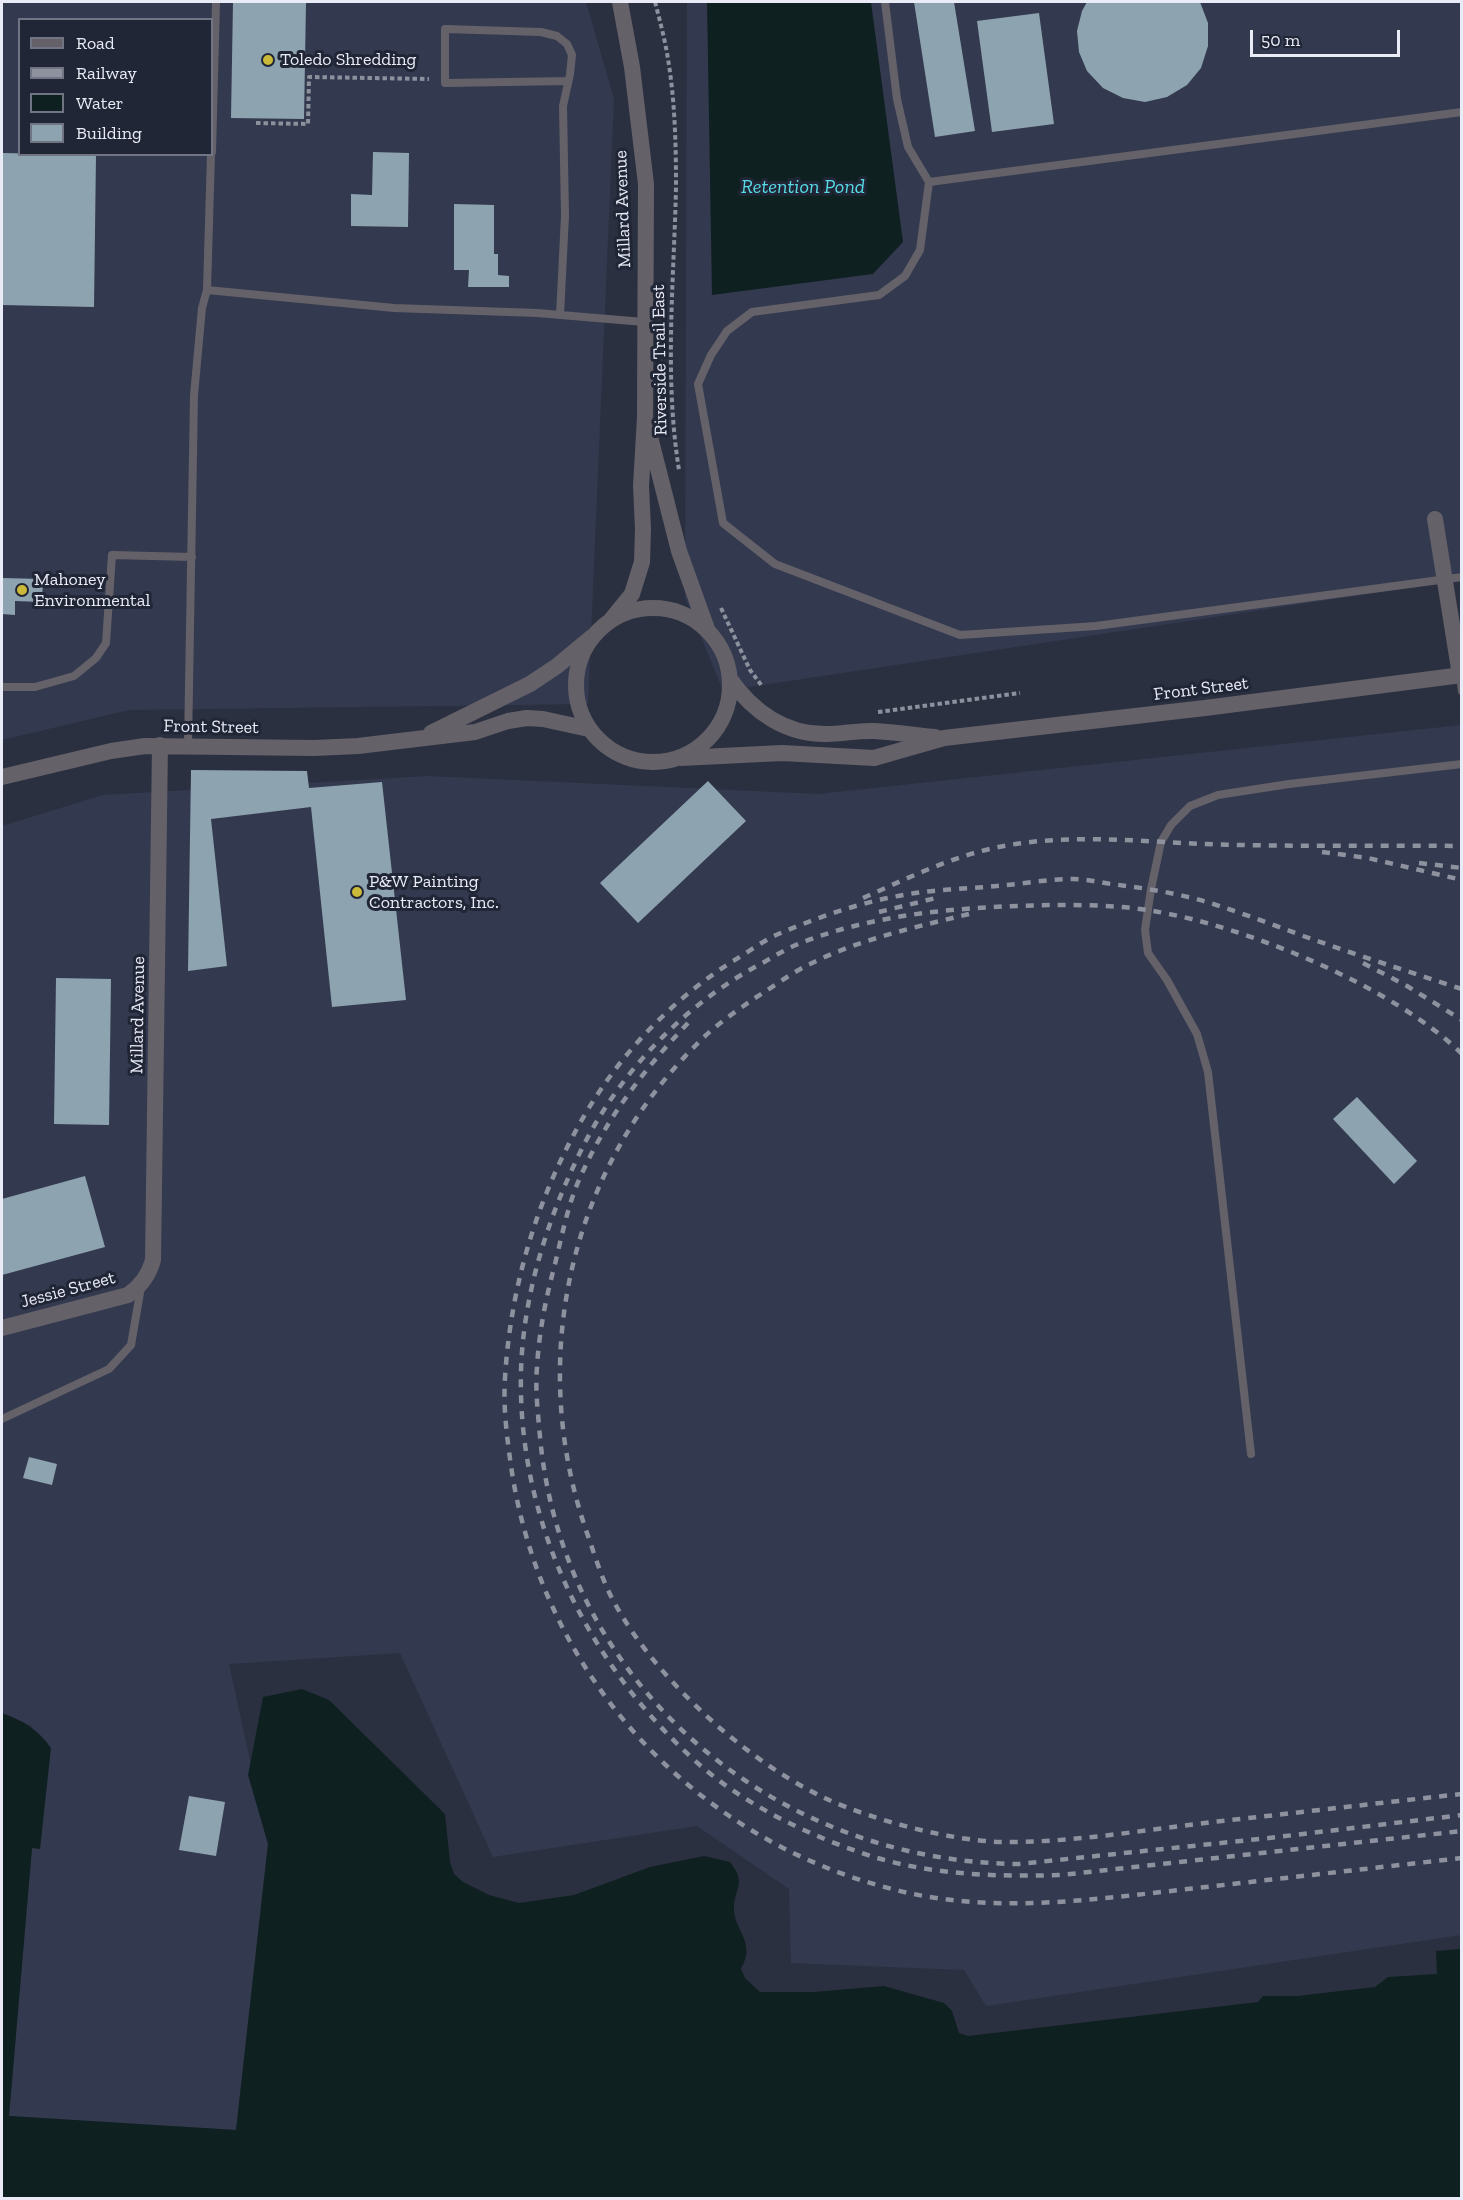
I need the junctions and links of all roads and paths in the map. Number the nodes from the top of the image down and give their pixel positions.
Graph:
1 (216, 2) edge
2 (620, 2) edge
3 (655, 2) edge
4 (885, 2) edge
5 (429, 79) dead end
6 (568, 81) junction
7 (1461, 112) edge
8 (213, 115) edge
9 (256, 123) dead end
10 (212, 156) edge
11 (929, 182) junction
12 (207, 290) junction
13 (560, 315) junction
14 (644, 322) junction
15 (645, 417) junction
16 (680, 476) dead end
17 (1435, 519) dead end
18 (192, 557) junction
19 (1453, 579) edge
20 (720, 606) dead end
21 (610, 621) junction
22 (707, 630) junction
23 (592, 637) junction
24 (730, 679) junction
25 (1461, 680) edge
26 (2, 687) edge
27 (765, 691) dead end
28 (1020, 693) dead end
29 (876, 712) dead end
30 (589, 729) junction
31 (423, 738) junction
32 (944, 738) junction
33 (160, 745) junction
34 (188, 745) junction
35 (681, 758) junction
36 (1461, 764) edge
37 (2, 777) edge
38 (141, 1283) junction
39 (2, 1328) edge
40 (2, 1419) edge
41 (1251, 1454) dead end

1 - 8 lane
2 - 14 street, Millard Avenue
3 - 16 path, Riverside Trail East
4 - 11 lane
5 - 9 path
6 - 6 lane
6 - 13 lane
7 - 11 lane
10 - 12 lane
11 - 19 lane
12 - 13 lane
12 - 18 lane
13 - 14 lane
14 - 15 street, Millard Avenue
15 - 21 street, Millard Avenue
15 - 22 street, Millard Avenue
17 - 19 street
18 - 26 lane
18 - 34 lane
19 - 25 street
20 - 27 path
21 - 22 street
21 - 23 street
22 - 24 street
23 - 30 street
23 - 31 street, Front Street
24 - 32 street, Front Street
24 - 35 street
25 - 32 street, Front Street
28 - 29 path
30 - 31 street, Front Street
30 - 35 street
31 - 34 street, Front Street
32 - 35 street, Front Street
33 - 34 street, Front Street
33 - 37 street, Front Street
33 - 38 street, Millard Avenue
36 - 41 lane
38 - 39 street, Jessie Street
38 - 40 lane

